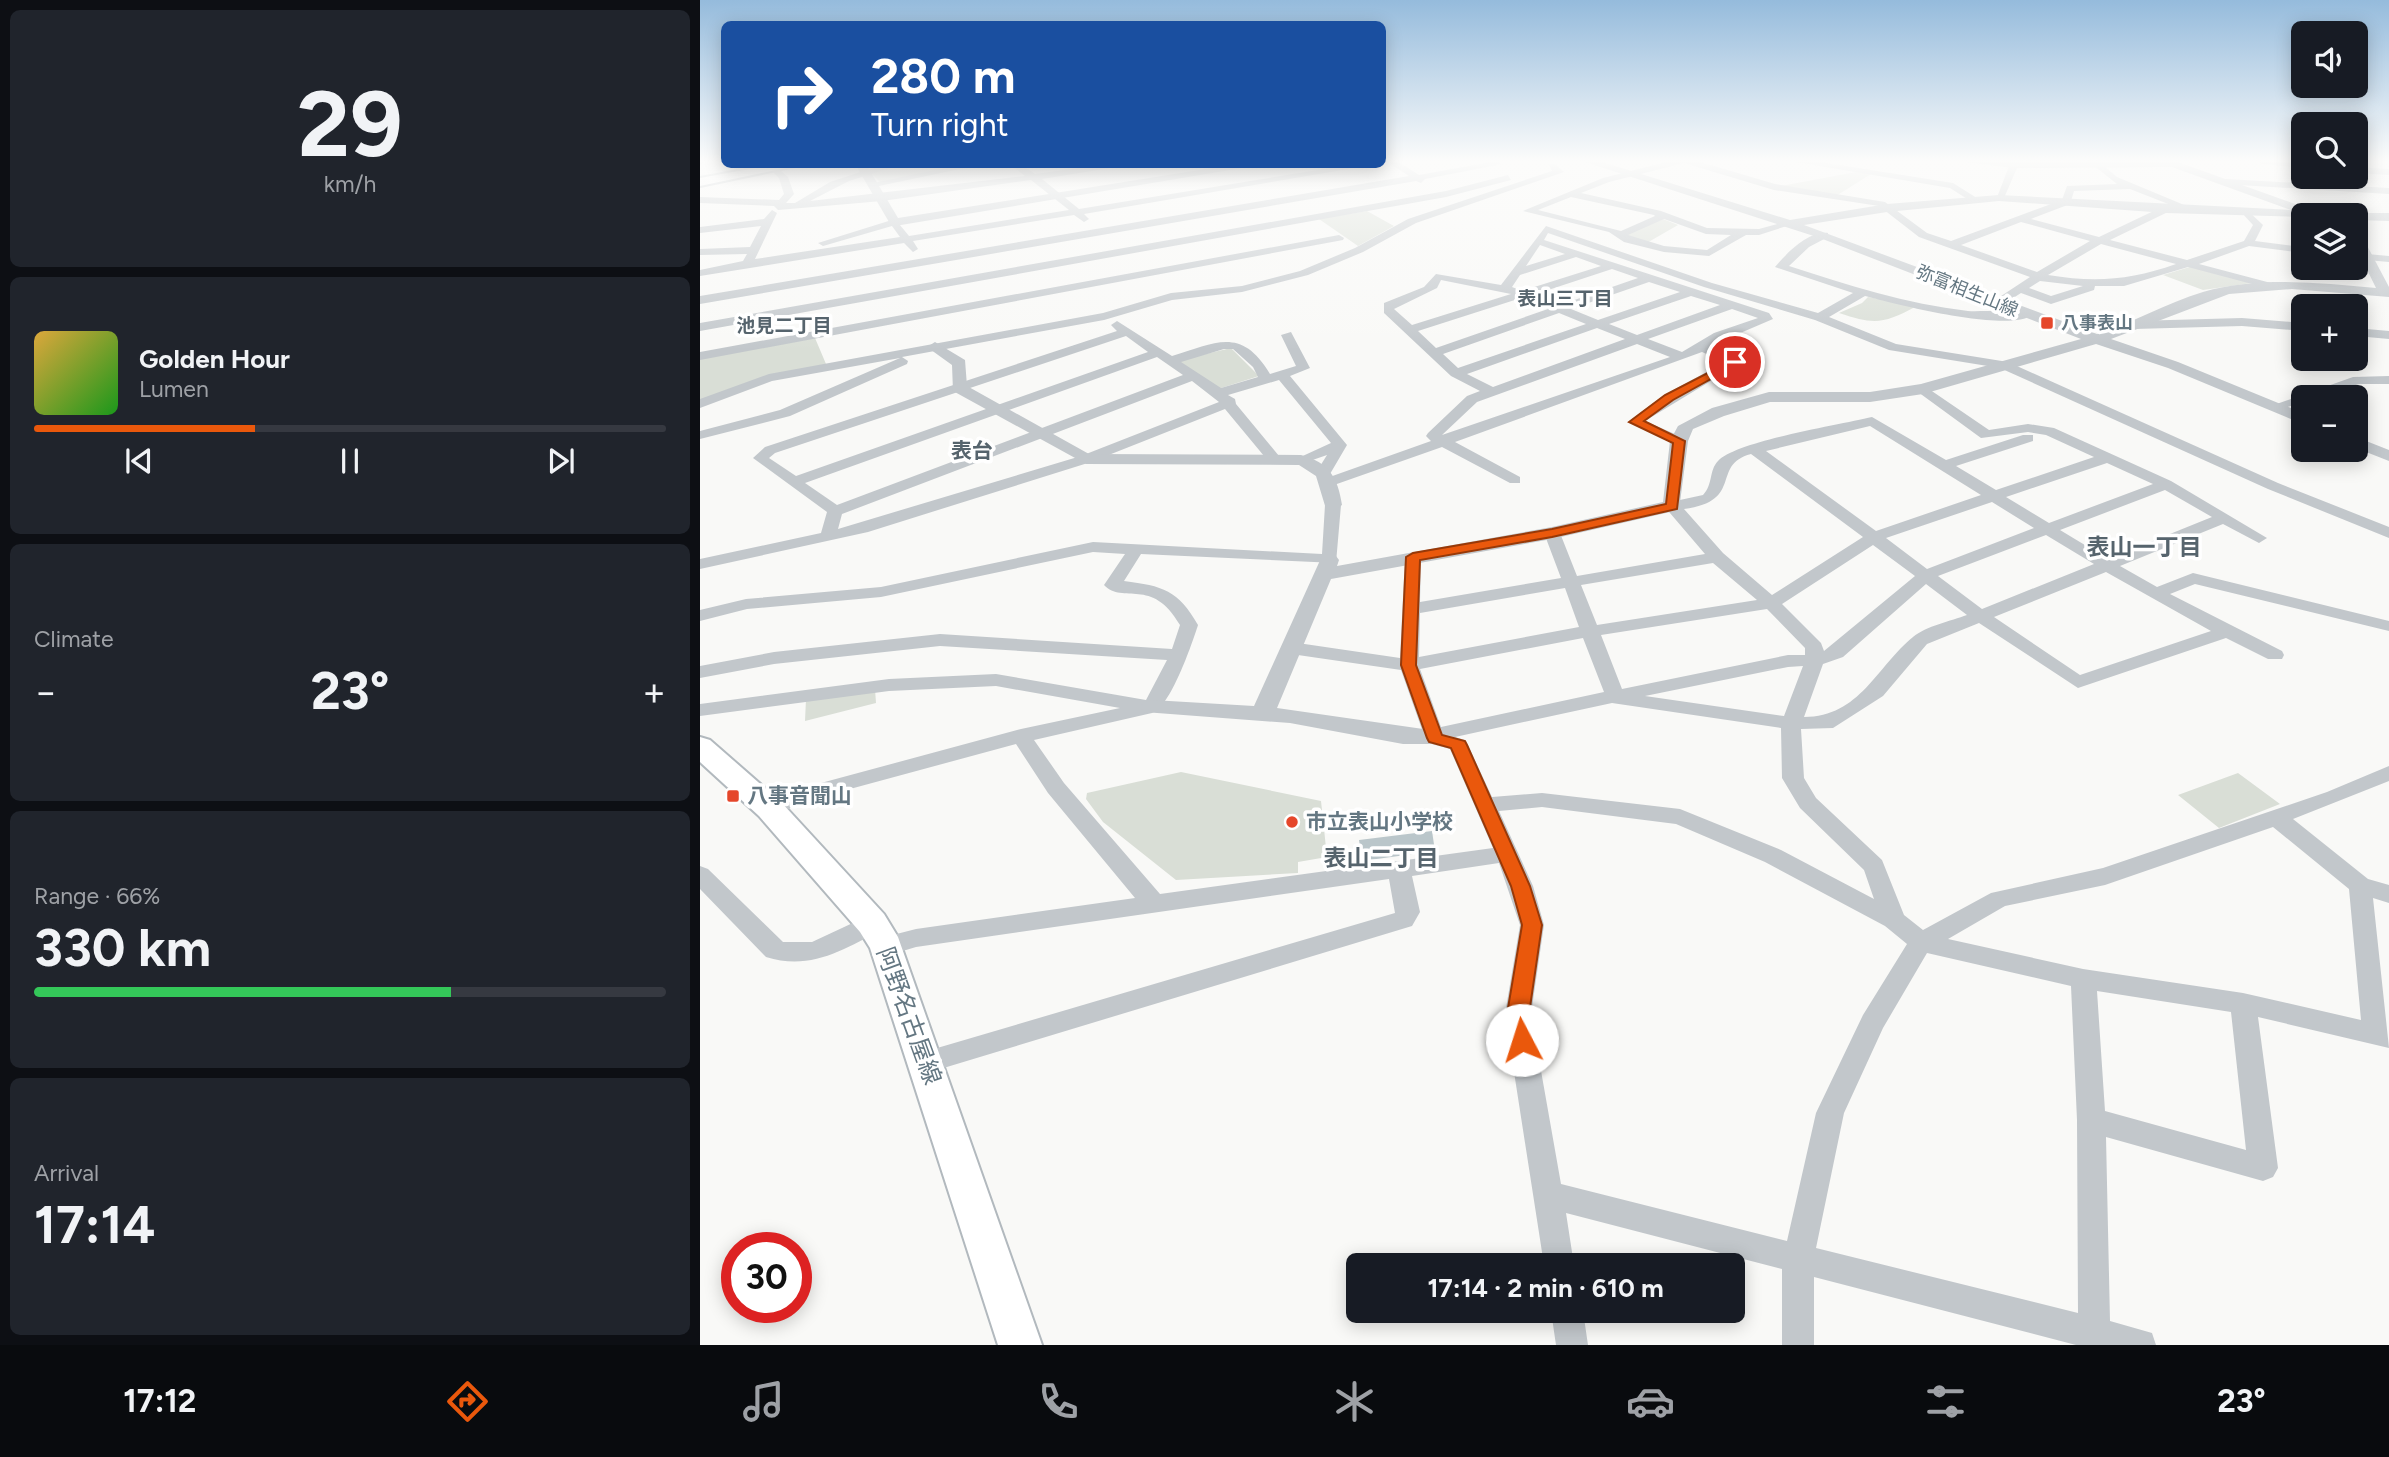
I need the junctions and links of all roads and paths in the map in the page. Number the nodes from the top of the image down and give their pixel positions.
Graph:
1 (752, 224) edge
2 (766, 224) edge
3 (889, 224) edge
4 (896, 224) edge
5 (1009, 224) edge
6 (1089, 224) edge
7 (1154, 224) edge
8 (1298, 224) edge
9 (1319, 224) edge
10 (1407, 224) edge
11 (1546, 224) edge
12 (1579, 224) edge
13 (1644, 224) edge
14 (1670, 224) edge
15 (1787, 224) joint
16 (1906, 224) edge
17 (2013, 224) edge
18 (2039, 224) edge
19 (2136, 224) edge
20 (2257, 224) edge
21 (1674, 228) junction
22 (700, 230) edge
23 (1743, 232) junction
24 (1099, 233) junction
25 (1620, 235) junction
26 (1543, 236) junction
27 (1824, 236) junction
28 (1339, 238) junction
29 (907, 240) junction
30 (2103, 240) junction
31 (2248, 243) junction
32 (1647, 245) junction
33 (1951, 245) junction
34 (2291, 248) edge
35 (755, 250) junction
36 (1359, 250) junction
37 (700, 252) edge
38 (1576, 254) junction
39 (2368, 257) edge
40 (2389, 259) edge
41 (923, 262) junction
42 (2194, 264) junction
43 (747, 265) junction
44 (1612, 266) junction
45 (2368, 266) edge
46 (700, 273) edge
47 (1513, 273) junction
48 (1146, 274) junction
49 (2039, 277) junction
50 (1648, 278) junction
51 (937, 285) junction
52 (1708, 285) junction
53 (2102, 285) junction
54 (2267, 285) junction
55 (1504, 288) junction
56 (2021, 289) junction
57 (1690, 292) junction
58 (1862, 293) junction
59 (2388, 294) edge
60 (1524, 295) junction
61 (700, 300) edge
62 (1998, 303) junction
63 (1732, 305) junction
64 (1559, 309) junction
65 (2026, 314) junction
66 (1104, 316) junction
67 (1819, 317) junction
68 (963, 324) junction
69 (1597, 324) junction
70 (2134, 326) junction
71 (2291, 326) edge
72 (700, 327) edge
73 (1410, 330) junction
74 (1126, 332) junction
75 (2368, 333) edge
76 (1287, 335) dead end
77 (2389, 335) edge
78 (1479, 338) junction
79 (1637, 339) junction
80 (2095, 339) junction
81 (1700, 346) junction
82 (935, 347) junction
83 (824, 350) junction
84 (1434, 353) junction
85 (1513, 355) junction
86 (700, 356) edge
87 (1163, 357) junction
88 (1682, 357) junction
89 (2003, 365) junction
90 (1552, 370) junction
91 (1456, 373) junction
92 (1281, 374) junction
93 (1192, 376) junction
94 (1265, 377) junction
95 (2389, 380) edge
96 (2343, 385) edge
97 (959, 388) junction
98 (1923, 389) junction
99 (1592, 391) junction
100 (1492, 392) junction
101 (1224, 398) junction
102 (2291, 402) edge
103 (700, 404) edge
104 (2275, 407) junction
105 (996, 411) junction
106 (2291, 414) edge
107 (700, 418) edge
108 (719, 427) junction
109 (2049, 431) junction
110 (1038, 434) junction
111 (700, 435) edge
112 (1444, 441) junction
113 (1679, 441) junction
114 (1340, 445) junction
115 (2368, 447) edge
116 (1752, 448) junction
117 (2389, 456) edge
118 (1086, 458) junction
119 (2106, 458) junction
120 (1274, 459) junction
121 (1301, 460) junction
122 (1944, 465) junction
123 (1327, 477) junction
124 (1515, 480) dead end
125 (796, 481) junction
126 (2166, 484) junction
127 (1995, 495) junction
128 (1333, 505) joint
129 (1672, 506) junction
130 (835, 511) junction
131 (2222, 519) junction
132 (2052, 529) junction
133 (1552, 533) junction
134 (2389, 533) edge
135 (828, 536) junction
136 (1874, 537) junction
137 (2259, 538) dead end
138 (1137, 548) junction
139 (1413, 557) junction
140 (1717, 557) junction
141 (700, 564) edge
142 (2110, 564) junction
143 (1327, 566) junction
144 (1926, 575) junction
145 (1570, 580) junction
146 (2158, 593) junction
147 (1771, 603) junction
148 (1412, 609) junction
149 (1981, 615) junction
150 (700, 616) edge
151 (2389, 625) edge
152 (1590, 631) junction
153 (2225, 632) junction
154 (1291, 648) junction
155 (1179, 654) junction
156 (2275, 655) dead end
157 (1815, 660) junction
158 (1409, 665) junction
159 (700, 672) edge
160 (1616, 698) junction
161 (1152, 707) junction
162 (700, 710) edge
163 (1262, 714) junction
164 (1791, 723) junction
165 (1021, 736) junction
166 (1435, 738) junction
167 (700, 746) edge
168 (2389, 773) edge
169 (1487, 805) junction
170 (770, 810) junction
171 (2277, 818) junction
172 (1507, 854) junction
173 (1399, 869) junction
174 (700, 875) edge
175 (2360, 886) junction
176 (2389, 894) edge
177 (1153, 903) junction
178 (1894, 920) junction
179 (879, 934) junction
180 (1921, 942) junction
181 (2083, 979) junction
182 (2243, 1003) junction
183 (2383, 1036) edge
184 (927, 1062) junction
185 (2091, 1120) junction
186 (1548, 1195) junction
187 (1557, 1253) edge
188 (1798, 1258) junction
189 (1569, 1323) edge
190 (2094, 1332) junction
191 (1020, 1345) edge
192 (1572, 1345) edge
193 (1798, 1345) edge
194 (2140, 1345) edge

1 - 22 street
2 - 35 street
3 - 43 street
4 - 29 street
5 - 29 street
6 - 24 street
7 - 24 street
8 - 48 street
9 - 28 street
10 - 36 street
11 - 26 street
12 - 25 street
13 - 25 street
14 - 21 street
15 - 23 street
15 - 27 street, 弥富相生山線
16 - 33 street
17 - 33 street
18 - 30 street
19 - 30 street
20 - 31 street
21 - 23 street
21 - 32 street
23 - 32 street
24 - 41 street
24 - 48 street
25 - 32 street
26 - 38 street
26 - 47 street
26 - 52 street
27 - 58 street
27 - 62 street, 弥富相生山線
28 - 36 street
28 - 48 street
29 - 41 street
29 - 43 street
30 - 42 street
30 - 49 street
31 - 34 street
31 - 42 street
33 - 49 street
35 - 37 street
35 - 43 street
36 - 48 street
38 - 44 street
38 - 47 street
39 - 40 street
41 - 51 street
41 - 61 street
42 - 53 street
42 - 54 street
43 - 46 street
44 - 50 street
44 - 60 street
45 - 59 street
47 - 55 street
48 - 51 street
48 - 66 street
48 - 68 street
49 - 53 street
49 - 56 street
50 - 57 street
50 - 64 street
51 - 68 street
51 - 72 street
52 - 57 street
52 - 67 street
53 - 56 street
54 - 59 street
54 - 70 street
55 - 60 street
55 - 73 street
56 - 62 street
57 - 63 street
57 - 69 street
58 - 65 street
58 - 67 street
60 - 64 street
60 - 73 street
62 - 65 street, 弥富相生山線
63 - 79 street
63 - 81 street
64 - 69 street
64 - 78 street
65 - 80 street, 弥富相生山線
66 - 68 street
66 - 74 street
67 - 89 street
68 - 82 street
68 - 83 street
69 - 79 street
69 - 85 street
70 - 71 street
70 - 80 street
73 - 84 street
74 - 87 street
74 - 97 street
75 - 77 street
76 - 92 street
78 - 84 street
78 - 85 street
79 - 88 street
79 - 90 street
80 - 89 street
80 - 104 street, 弥富相生山線
81 - 88 street
81 - 113 street
82 - 83 street
82 - 97 street
82 - 108 street
83 - 86 street
83 - 103 street
84 - 91 street
85 - 90 street
85 - 91 street
87 - 93 street
87 - 94 street
87 - 105 street
88 - 99 street
89 - 98 street
89 - 134 street
90 - 99 street
90 - 100 street
91 - 100 street
92 - 94 street
92 - 114 street
93 - 101 street
93 - 110 street
94 - 101 street
95 - 96 street
97 - 105 street
97 - 125 street
98 - 109 street
98 - 113 street
99 - 112 street
100 - 112 street
101 - 118 street
101 - 120 street
102 - 104 street
104 - 106 street, 弥富相生山線
105 - 110 street
105 - 125 street
107 - 108 street
108 - 111 street
109 - 119 street
109 - 122 street
110 - 118 street
110 - 130 street
112 - 123 street
112 - 124 street
113 - 129 street
114 - 121 street
114 - 123 street
115 - 117 street
116 - 122 street
116 - 129 street
116 - 136 street
118 - 120 street
118 - 135 street
119 - 126 street
119 - 127 street
120 - 121 street
121 - 123 street
122 - 127 street
123 - 128 street
125 - 130 street
126 - 131 street
126 - 132 street
127 - 132 street
127 - 136 street
128 - 143 street
129 - 133 street
129 - 140 street
130 - 135 street
131 - 137 street
131 - 142 street
132 - 142 street
132 - 144 street
133 - 139 street
133 - 145 street
135 - 141 street
136 - 144 street
136 - 147 street
138 - 143 street
138 - 150 street
138 - 155 street
139 - 143 street
139 - 148 street
140 - 145 street
140 - 147 street
142 - 146 street
142 - 149 street
143 - 154 street
144 - 149 street
144 - 157 street
145 - 148 street
145 - 152 street
146 - 151 street
146 - 153 street
147 - 152 street
147 - 157 street
148 - 158 street
149 - 153 street
149 - 164 street
152 - 158 street
152 - 160 street
153 - 156 street
154 - 158 street
154 - 163 street
155 - 159 street
155 - 161 street
157 - 160 street
157 - 164 street
158 - 166 street
160 - 164 street
160 - 166 street
161 - 162 street
161 - 163 street
161 - 165 street
163 - 166 street
164 - 178 street
165 - 170 street
165 - 177 street
166 - 169 street
167 - 170 main road, 阿野名古屋線
168 - 171 street
169 - 172 street
169 - 178 street
170 - 179 main road, 阿野名古屋線
171 - 175 street
171 - 180 street
172 - 173 street
172 - 186 street
173 - 177 street
173 - 184 street
174 - 179 street
175 - 176 street
175 - 183 street
177 - 179 street
178 - 180 street
179 - 184 main road, 阿野名古屋線
180 - 181 street
180 - 188 street
181 - 182 street
181 - 185 street
182 - 183 street
182 - 185 street
184 - 191 main road, 阿野名古屋線
185 - 190 street
186 - 187 street
186 - 188 street
188 - 190 street
188 - 193 street
189 - 192 street
190 - 194 street

